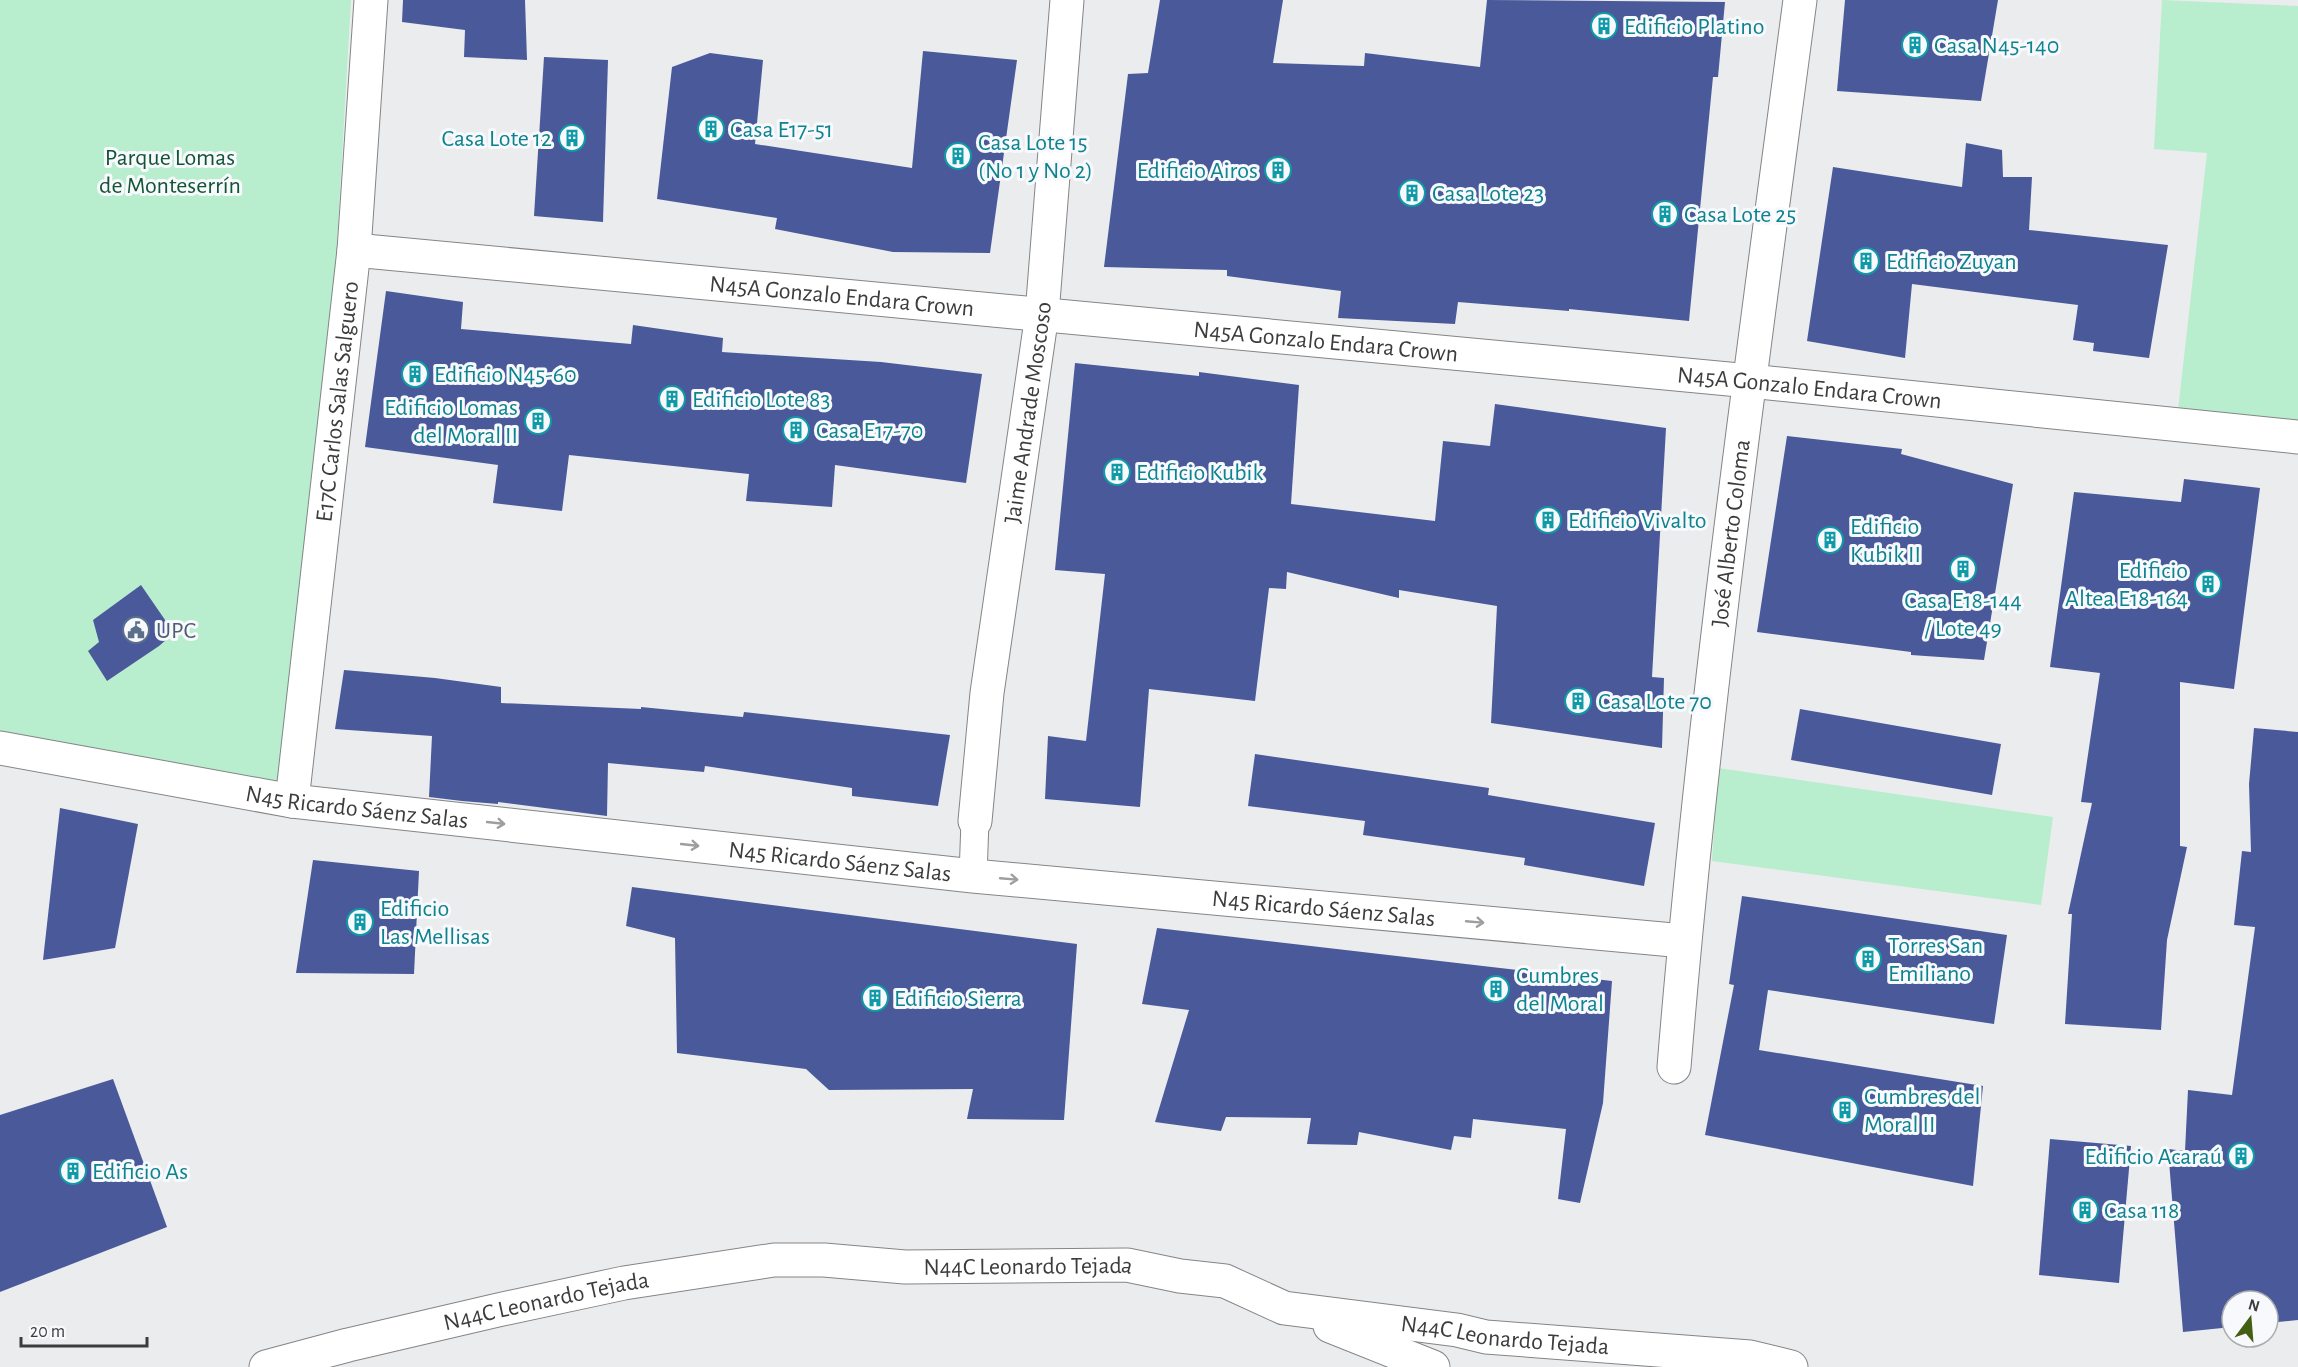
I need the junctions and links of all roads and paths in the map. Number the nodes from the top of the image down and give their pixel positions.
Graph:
1 (372, 0) edge
2 (1067, 0) edge
3 (1800, 0) edge
4 (354, 250) junction
5 (1042, 314) junction
6 (1750, 381) junction
7 (2298, 438) edge
8 (0, 748) edge
9 (292, 801) junction
10 (975, 821) joint
11 (973, 876) junction
12 (1684, 941) junction
13 (1674, 1067) dead end
14 (1284, 1308) junction
15 (266, 1367) edge
16 (1433, 1367) edge
17 (1791, 1367) edge

1 - 4 street, E17C Carlos Salas Salguero
2 - 5 street, Jaime Andrade Moscoso
3 - 6 street, José Alberto Coloma
4 - 5 street, N45A Gonzalo Endara Crown
4 - 9 street, E17C Carlos Salas Salguero
5 - 6 street, N45A Gonzalo Endara Crown
5 - 10 street, Jaime Andrade Moscoso
6 - 7 street, N45A Gonzalo Endara Crown
6 - 12 street, José Alberto Coloma
8 - 9 street, N45 Ricardo Sáenz Salas
9 -> 11 street, N45 Ricardo Sáenz Salas
10 - 11 street
11 -> 12 street, N45 Ricardo Sáenz Salas
12 - 13 street, José Alberto Coloma
14 - 15 street, N44C Leonardo Tejada
14 - 16 street
14 - 17 street, N44C Leonardo Tejada

